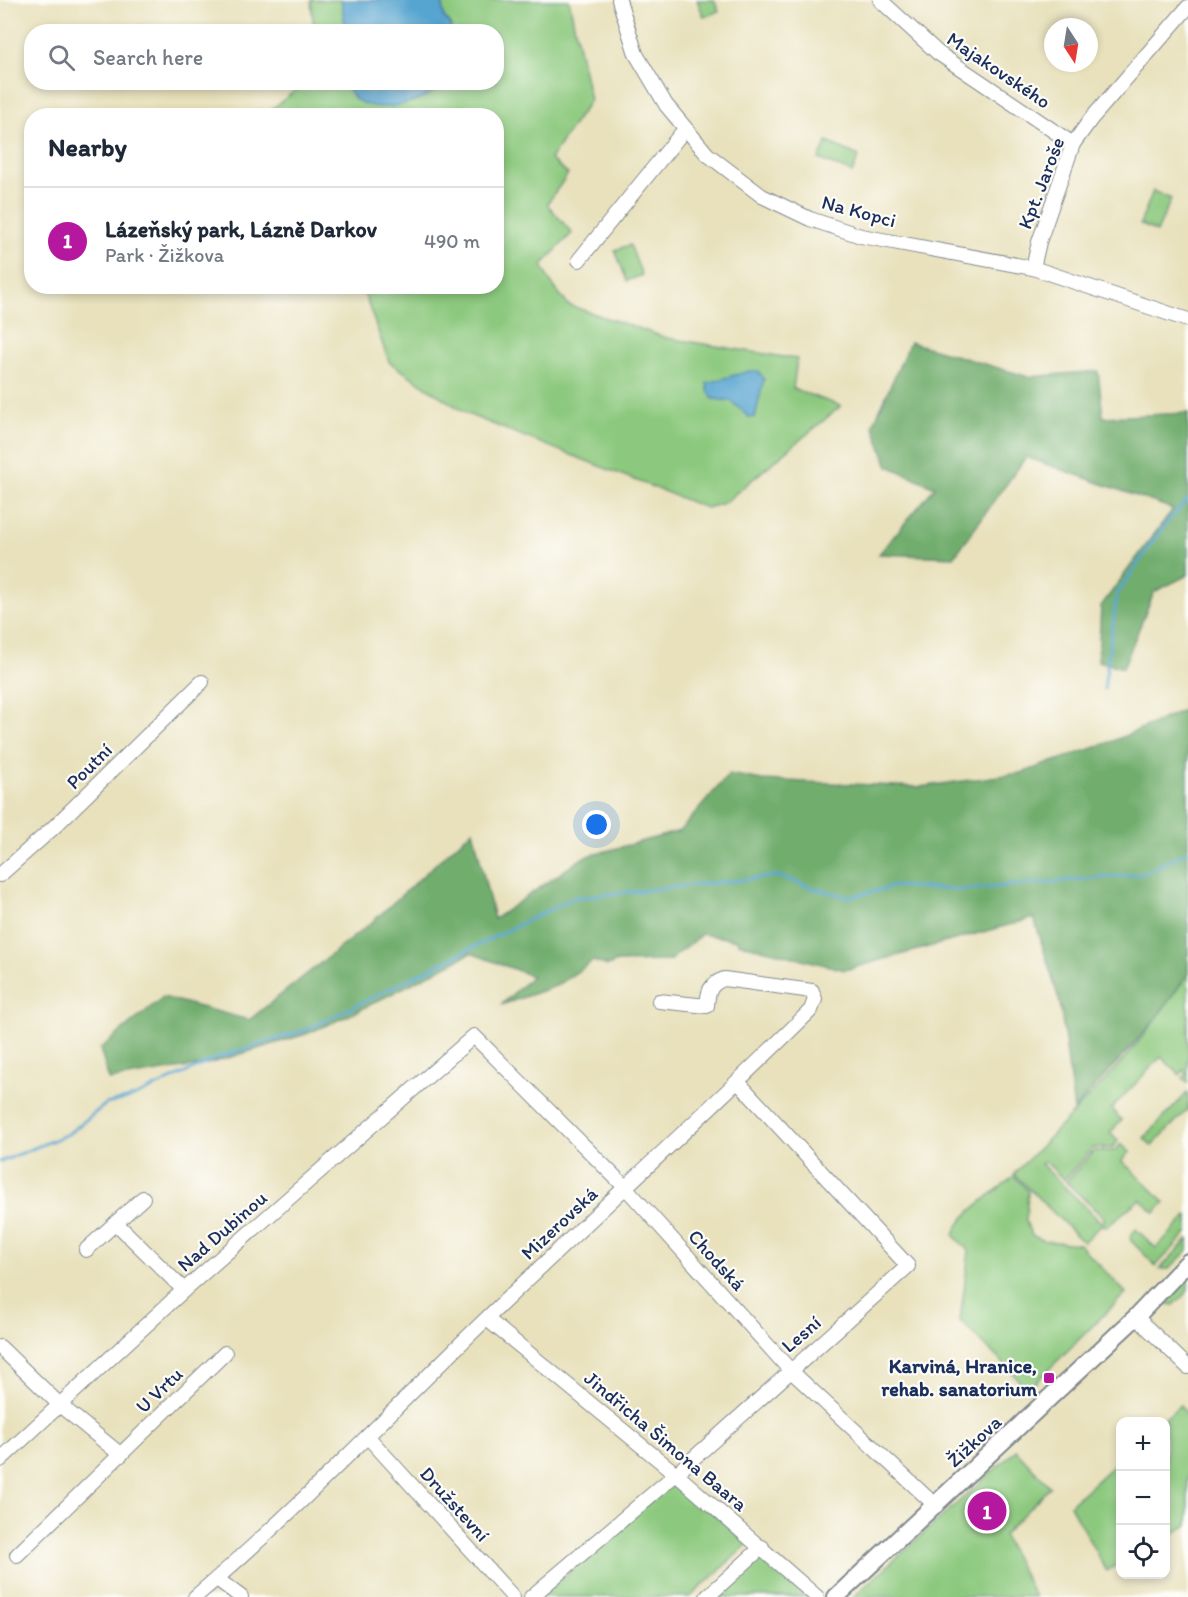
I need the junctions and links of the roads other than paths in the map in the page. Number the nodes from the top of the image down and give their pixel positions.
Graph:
1 (619, 0) edge
2 (880, 0) edge
3 (1188, 7) edge
4 (685, 129) junction
5 (1074, 144) junction
6 (579, 260) dead end
7 (1033, 268) junction
8 (1188, 320) edge
9 (202, 682) dead end
10 (0, 875) edge
11 (659, 1001) dead end
12 (474, 1036) joint
13 (738, 1082) junction
14 (626, 1188) junction
15 (143, 1198) dead end
16 (117, 1224) junction
17 (86, 1251) dead end
18 (1188, 1262) edge
19 (184, 1290) junction
20 (1136, 1317) junction
21 (487, 1319) junction
22 (0, 1347) edge
23 (225, 1353) dead end
24 (1188, 1366) edge
25 (790, 1370) junction
26 (61, 1406) junction
27 (368, 1437) junction
28 (121, 1455) junction
29 (0, 1460) edge
30 (676, 1474) junction
31 (936, 1506) junction
32 (762, 1547) junction
33 (17, 1555) dead end
34 (216, 1579) junction
35 (195, 1597) edge
36 (241, 1597) edge
37 (513, 1597) edge
38 (531, 1597) edge
39 (707, 1597) edge
40 (817, 1597) edge
41 (836, 1597) edge

1 - 4 street, Na Kopci
2 - 5 street, Majakovského
3 - 5 street, Kpt. Jaroše
4 - 6 street
4 - 7 street, Na Kopci
5 - 7 street, Kpt. Jaroše
7 - 8 street, Na Kopci
9 - 10 street, Poutní
11 - 13 street, Mizerovská
12 - 14 street, Chodská
12 - 19 street, Nad Dubinou
13 - 14 street, Mizerovská
13 - 25 street, Lesní
14 - 21 street, Mizerovská
14 - 25 street, Chodská
15 - 16 street
16 - 17 street
16 - 19 street
18 - 20 street, Žižkova
19 - 26 street, Nad Dubinou
20 - 24 street
20 - 31 street, Žižkova
21 - 27 street, Mizerovská
21 - 30 street, Jindřicha Šimona Baara
22 - 26 street
23 - 28 street, U Vrtu
25 - 30 street, Lesní
25 - 31 street, Chodská
26 - 28 street
26 - 29 street, Nad Dubinou
27 - 34 street, Mizerovská
27 - 37 street, Družstevní
28 - 33 street, U Vrtu
30 - 32 street, Jindřicha Šimona Baara
30 - 38 street, Lesní
31 - 41 street, Žižkova
32 - 39 street
32 - 40 street, Jindřicha Šimona Baara
34 - 35 street, Mizerovská
34 - 36 street

